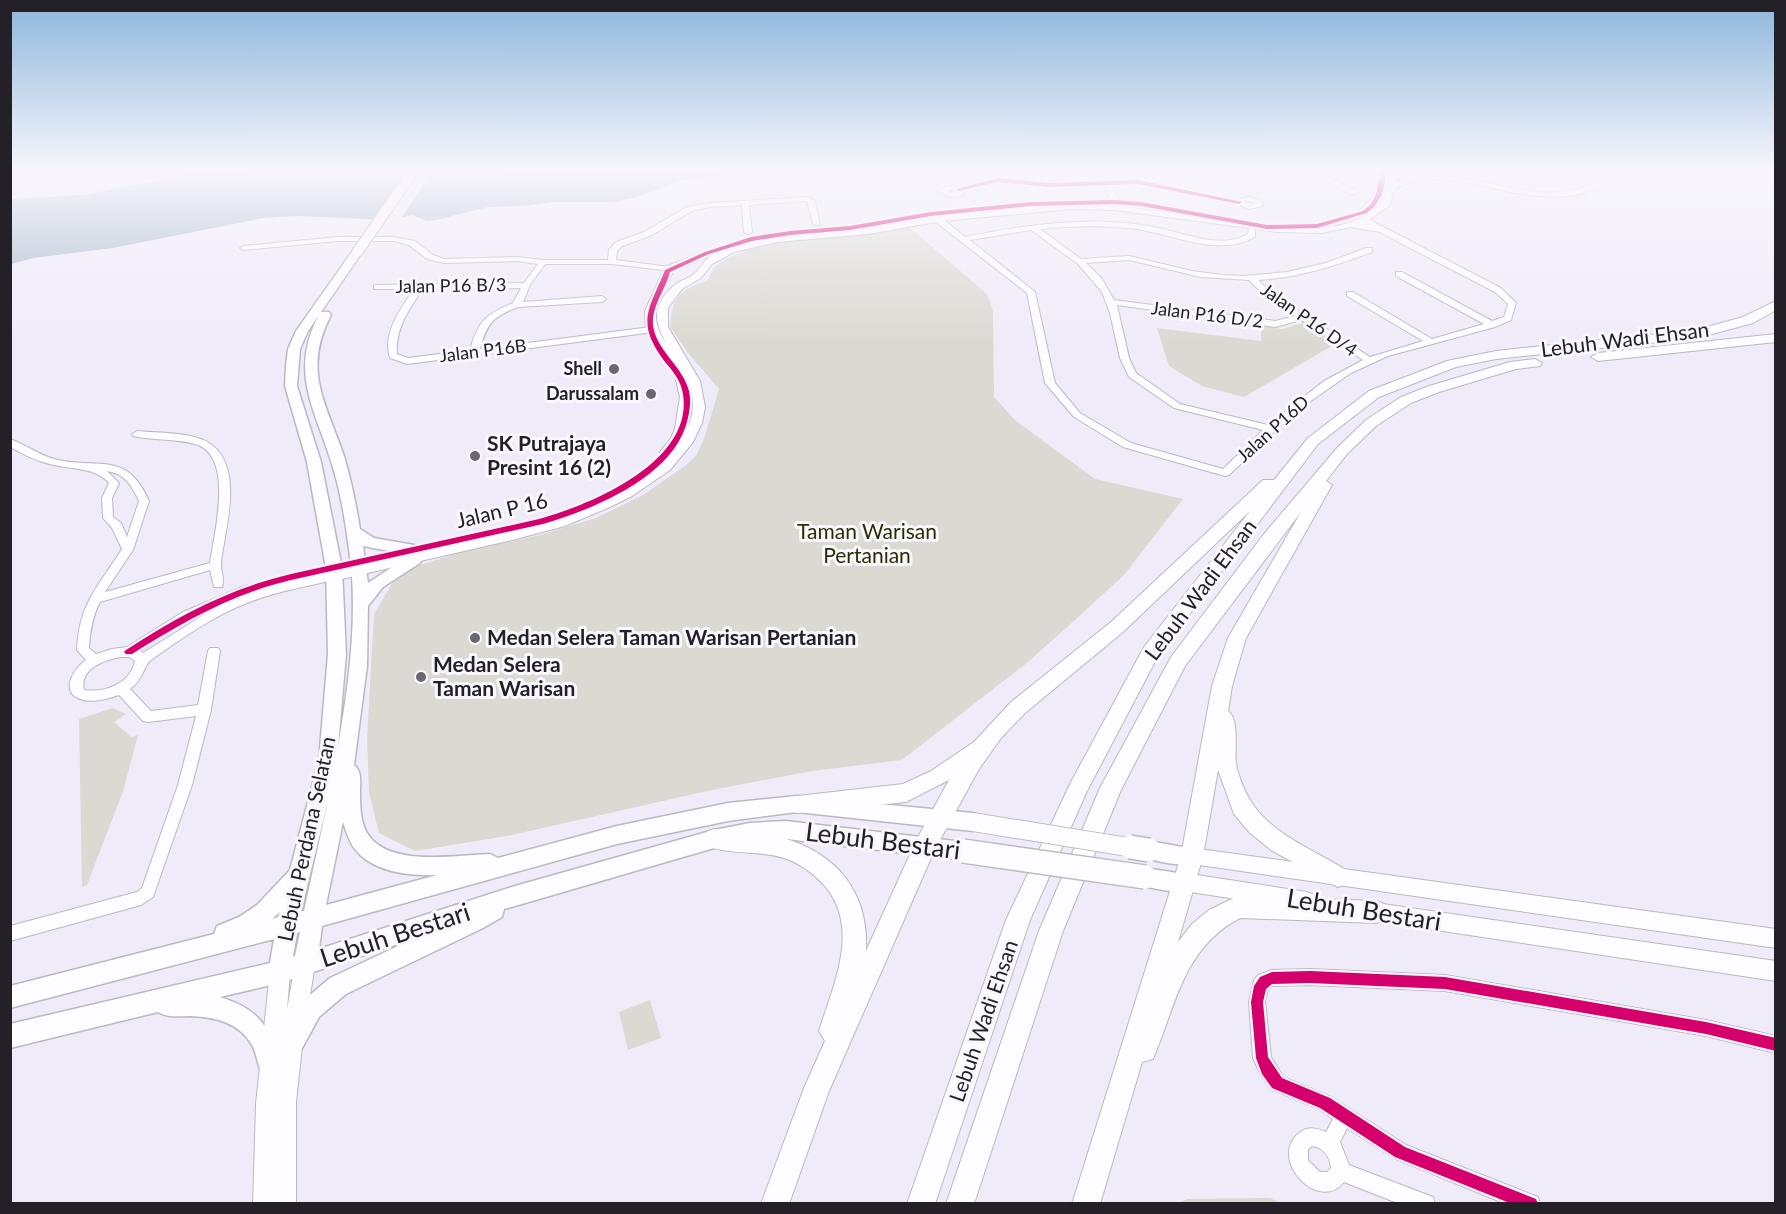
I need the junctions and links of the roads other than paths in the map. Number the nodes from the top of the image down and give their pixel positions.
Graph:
1 (377, 229) edge
2 (380, 229) edge
3 (655, 229) edge
4 (748, 229) edge
5 (842, 229) edge
6 (877, 229) edge
7 (950, 229) edge
8 (1029, 229) edge
9 (1034, 229) edge
10 (1154, 229) edge
11 (1252, 229) joint
12 (1315, 229) edge
13 (1374, 229) edge
14 (1382, 230) joint
15 (748, 232) dead end
16 (964, 239) junction
17 (244, 248) dead end
18 (364, 250) junction
19 (1369, 250) dead end
20 (543, 262) junction
21 (612, 262) junction
22 (1078, 262) junction
23 (684, 265) junction
24 (700, 270) junction
25 (668, 272) junction
26 (1399, 274) dead end
27 (1251, 278) junction
28 (687, 280) junction
29 (526, 285) junction
30 (377, 287) dead end
31 (420, 287) junction
32 (1350, 294) dead end
33 (602, 299) dead end
34 (1112, 302) junction
35 (517, 305) junction
36 (1776, 305) edge
37 (1301, 317) junction
38 (1492, 326) junction
39 (651, 330) junction
40 (1776, 338) edge
41 (1431, 342) junction
42 (474, 352) junction
43 (1369, 360) junction
44 (1268, 428) junction
45 (137, 434) dead end
46 (1313, 441) junction
47 (10, 442) edge
48 (1342, 452) junction
49 (88, 467) junction
50 (130, 477) junction
51 (114, 483) junction
52 (138, 520) junction
53 (117, 526) junction
54 (353, 531) junction
55 (127, 549) junction
56 (414, 555) junction
57 (215, 565) junction
58 (359, 566) junction
59 (333, 572) junction
60 (218, 584) dead end
61 (94, 599) junction
62 (360, 605) junction
63 (214, 651) dead end
64 (129, 652) junction
65 (141, 660) junction
66 (94, 661) junction
67 (1222, 686) junction
68 (121, 688) junction
69 (204, 710) junction
70 (984, 745) junction
71 (349, 750) junction
72 (796, 804) junction
73 (938, 818) junction
74 (714, 839) junction
75 (925, 846) junction
76 (1192, 856) junction
77 (520, 862) junction
78 (300, 869) junction
79 (1338, 877) junction
80 (1184, 882) junction
81 (515, 896) junction
82 (1376, 912) junction
83 (311, 919) junction
84 (287, 925) junction
85 (10, 933) edge
86 (1776, 939) edge
87 (305, 964) junction
88 (115, 968) junction
89 (1776, 971) edge
90 (280, 972) junction
91 (10, 997) edge
92 (135, 1005) junction
93 (10, 1036) edge
94 (1776, 1045) edge
95 (291, 1046) junction
96 (271, 1068) junction
97 (817, 1088) junction
98 (1344, 1116) junction
99 (1329, 1144) junction
100 (1340, 1171) junction
101 (265, 1203) edge
102 (284, 1203) edge
103 (775, 1203) edge
104 (921, 1203) edge
105 (960, 1203) edge
106 (1086, 1203) edge
107 (1426, 1203) edge
108 (1531, 1203) edge

1 - 18 main road, Lebuh Perdana Selatan, bridge
2 - 18 main road, Lebuh Perdana Selatan
3 - 21 street
4 - 15 street
5 - 23 street, Jalan P 16
6 - 24 street, Jalan P 16
7 - 16 street, Jalan P16D
8 - 16 street
9 - 22 street
10 - 11 street
11 - 12 street, Jalan P 16
13 - 14 street
14 - 38 street
16 - 44 street, Jalan P16D
17 - 20 street
18 - 54 main road, Lebuh Perdana Selatan
18 - 59 main road, Lebuh Perdana Selatan
19 - 27 street
20 - 21 street
20 - 29 street
21 - 25 street
22 - 27 street
22 - 34 street
23 - 24 street
23 - 25 street, Jalan P 16
24 - 28 street, Jalan P 16
25 - 28 street
25 - 39 street
26 - 38 street
27 - 37 street, Jalan P16 D/4
28 - 56 street, Jalan P 16
29 - 31 street, Jalan P16 B/3
29 - 35 street
30 - 31 street, Jalan P16 B/3
31 - 42 street, Jalan P16B
32 - 41 street
33 - 35 street
34 - 37 street, Jalan P16 D/2
34 - 44 street
35 - 42 street
36 - 46 main road, Lebuh Wadi Ehsan
37 - 43 street, Jalan P16 D/4
38 - 41 street, Jalan P16D
39 - 42 street, Jalan P16B
39 - 56 street, Jalan P 16
40 - 48 main road, Lebuh Wadi Ehsan
41 - 43 street, Jalan P16D
43 - 44 street, Jalan P16D
45 - 57 street
46 - 70 main road
46 - 104 main road, Lebuh Wadi Ehsan
47 - 49 street
48 - 67 main road
48 - 105 main road, Lebuh Wadi Ehsan
49 - 50 street
49 - 51 street
50 - 51 street
50 - 52 street
51 - 53 street
52 - 53 street
52 - 55 street
53 - 55 street
54 - 56 main road
54 - 58 main road, Lebuh Perdana Selatan
55 - 61 street
56 - 58 street, Jalan P 16
56 - 62 main road
57 - 60 street
57 - 61 street
58 - 59 street, Jalan P 16
58 - 62 main road, Lebuh Perdana Selatan
59 - 64 street, Jalan P 16
59 - 65 street, Jalan P 16
59 - 78 main road, Lebuh Perdana Selatan
61 - 66 street
62 - 71 main road, Lebuh Perdana Selatan
63 - 69 street
64 - 65 street
64 - 66 street, Jalan P 16
65 - 68 street, Jalan P 16
66 - 68 street
67 - 76 main road
67 - 79 main road
68 - 69 street
69 - 85 street
70 - 72 main road
70 - 73 main road
71 - 77 main road
71 - 83 main road, Lebuh Perdana Selatan
72 - 73 main road, Lebuh Bestari
72 - 77 main road, Lebuh Bestari
73 - 75 main road
73 - 76 main road, Lebuh Bestari, bridge
74 - 75 main road, Lebuh Bestari
74 - 81 main road, Lebuh Bestari
74 - 97 main road
75 - 80 main road, Lebuh Bestari, bridge
75 - 97 main road
76 - 79 street, Lebuh Bestari
76 - 80 main road
77 - 83 main road, Lebuh Bestari
78 - 84 main road, Lebuh Perdana Selatan
78 - 88 main road
79 - 86 street, Lebuh Bestari
80 - 82 street, Lebuh Bestari
80 - 106 main road
81 - 87 main road, Lebuh Bestari
81 - 95 main road
82 - 89 street, Lebuh Bestari
82 - 106 main road
83 - 84 main road, Lebuh Bestari
83 - 87 main road, Lebuh Perdana Selatan
84 - 88 main road, Lebuh Bestari
84 - 90 main road, Lebuh Perdana Selatan
87 - 90 main road, Lebuh Bestari
87 - 95 street
88 - 91 main road, Lebuh Bestari
90 - 92 main road, Lebuh Bestari
90 - 96 street
92 - 93 main road, Lebuh Bestari
92 - 96 main road
94 - 98 street
95 - 102 street
96 - 101 street
97 - 103 main road
98 - 99 street
98 - 108 street
99 - 100 street
99 - 100 street
100 - 107 street

